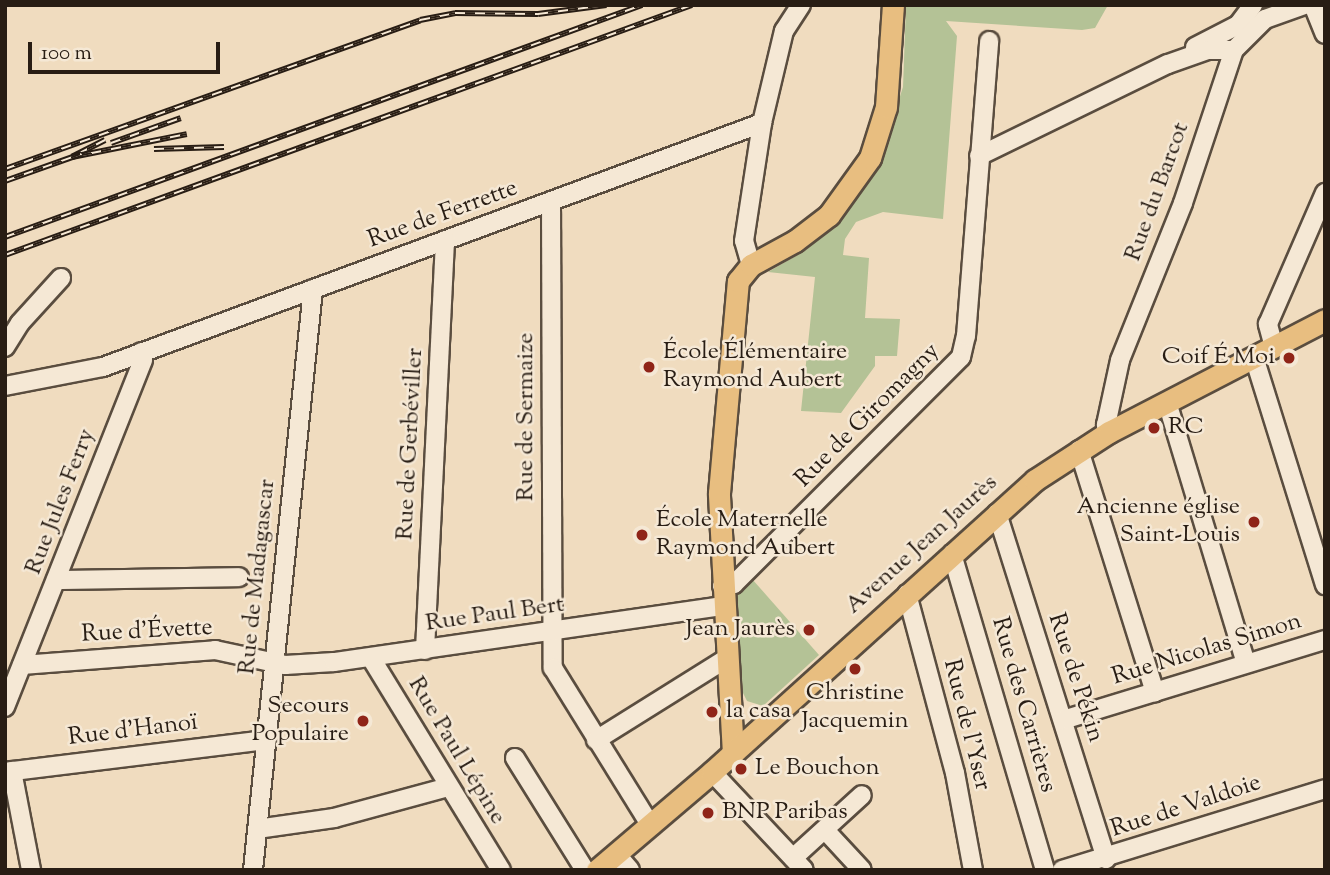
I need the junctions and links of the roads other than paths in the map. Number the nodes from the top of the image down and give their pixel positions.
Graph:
1 (801, 5) edge
2 (893, 5) edge
3 (1282, 5) edge
4 (1304, 5) edge
5 (1313, 5) edge
6 (1256, 9) edge
7 (1229, 31) junction
8 (1325, 34) edge
9 (989, 41) dead end
10 (1234, 50) junction
11 (1168, 64) junction
12 (762, 123) junction
13 (979, 156) junction
14 (1325, 193) edge
15 (551, 201) junction
16 (445, 240) junction
17 (751, 265) junction
18 (61, 278) dead end
19 (313, 289) junction
20 (1325, 320) edge
21 (5, 347) edge
22 (1273, 347) junction
23 (141, 352) junction
24 (1254, 357) junction
25 (5, 386) edge
26 (1167, 401) junction
27 (1109, 432) junction
28 (1079, 450) junction
29 (997, 513) junction
30 (952, 554) junction
31 (239, 577) dead end
32 (56, 580) junction
33 (1325, 585) edge
34 (907, 594) junction
35 (722, 596) junction
36 (551, 633) junction
37 (1325, 640) edge
38 (425, 650) junction
39 (371, 657) junction
40 (727, 657) junction
41 (274, 663) junction
42 (1246, 663) junction
43 (22, 665) junction
44 (1155, 692) junction
45 (5, 708) edge
46 (1063, 720) junction
47 (267, 740) junction
48 (596, 740) junction
49 (733, 754) junction
50 (514, 758) dead end
51 (9, 771) edge
52 (712, 772) junction
53 (448, 787) junction
54 (1325, 789) edge
55 (862, 795) dead end
56 (651, 827) junction
57 (257, 830) junction
58 (825, 830) junction
59 (1106, 859) junction
60 (624, 863) edge
61 (799, 864) edge
62 (32, 870) edge
63 (253, 870) edge
64 (501, 870) edge
65 (585, 870) edge
66 (597, 870) edge
67 (862, 870) edge
68 (973, 870) edge
69 (1045, 870) edge
70 (1062, 870) edge

1 - 12 street
2 - 17 main road
3 - 6 street
4 - 6 street, Rue du Barcot
5 - 8 street
6 - 7 street
6 - 10 street, Rue du Barcot
7 - 10 street
7 - 11 street
9 - 13 street
10 - 11 street
10 - 27 street, Rue du Barcot
11 - 13 street
12 - 15 street, Rue de Ferrette
12 - 17 street
13 - 35 street, Rue de Giromagny
14 - 22 street
15 - 16 street, Rue de Ferrette
15 - 36 street, Rue de Sermaize
16 - 19 street, Rue de Ferrette
16 - 38 street, Rue de Gerbéviller
17 - 35 main road
18 - 21 street
19 - 23 street, Rue de Ferrette
19 - 41 street, Rue de Madagascar
20 - 22 main road, Avenue Jean Jaurès
22 - 24 main road, Avenue Jean Jaurès
23 - 25 street, Rue de Ferrette
23 - 32 street, Rue Jules Ferry
24 - 26 main road, Avenue Jean Jaurès
24 - 33 street
26 - 27 main road, Avenue Jean Jaurès
26 - 42 street
27 - 28 main road, Avenue Jean Jaurès
28 - 29 main road, Avenue Jean Jaurès
28 - 44 street
29 - 30 main road, Avenue Jean Jaurès
29 - 46 street, Rue de Pékin
30 - 34 main road, Avenue Jean Jaurès
30 - 69 street, Rue des Carrières
31 - 32 street
32 - 43 street, Rue Jules Ferry
34 - 49 main road, Avenue Jean Jaurès
34 - 68 street, Rue de l'Yser
35 - 36 street, Rue Paul Bert
35 - 40 main road
36 - 38 street, Rue Paul Bert
36 - 48 street, Rue de Sermaize
37 - 42 street, Rue Nicolas Simon
38 - 39 street, Rue Paul Bert
39 - 41 street, Rue Paul Bert
39 - 53 street, Rue Paul Lépine
40 - 48 street
40 - 49 main road
41 - 43 street, Rue d'Évette
41 - 47 street, Rue de Madagascar
42 - 44 street, Rue Nicolas Simon
43 - 45 street, Rue Jules Ferry
44 - 46 street, Rue Nicolas Simon
46 - 59 street, Rue de Pékin
47 - 51 street, Rue d'Hanoï
47 - 57 street, Rue de Madagascar
48 - 56 street, Rue de Sermaize
49 - 52 main road, Avenue Jean Jaurès
50 - 65 street
51 - 62 street
52 - 56 main road, Avenue Jean Jaurès
52 - 61 street
53 - 57 street
53 - 64 street, Rue Paul Lépine
54 - 59 street, Rue de Valdoie
55 - 58 street
56 - 60 main road, Avenue Jean Jaurès
57 - 63 street, Rue de Madagascar
58 - 61 street
58 - 67 street
59 - 70 street, Rue de Valdoie
60 - 66 main road, Avenue Jean Jaurès

